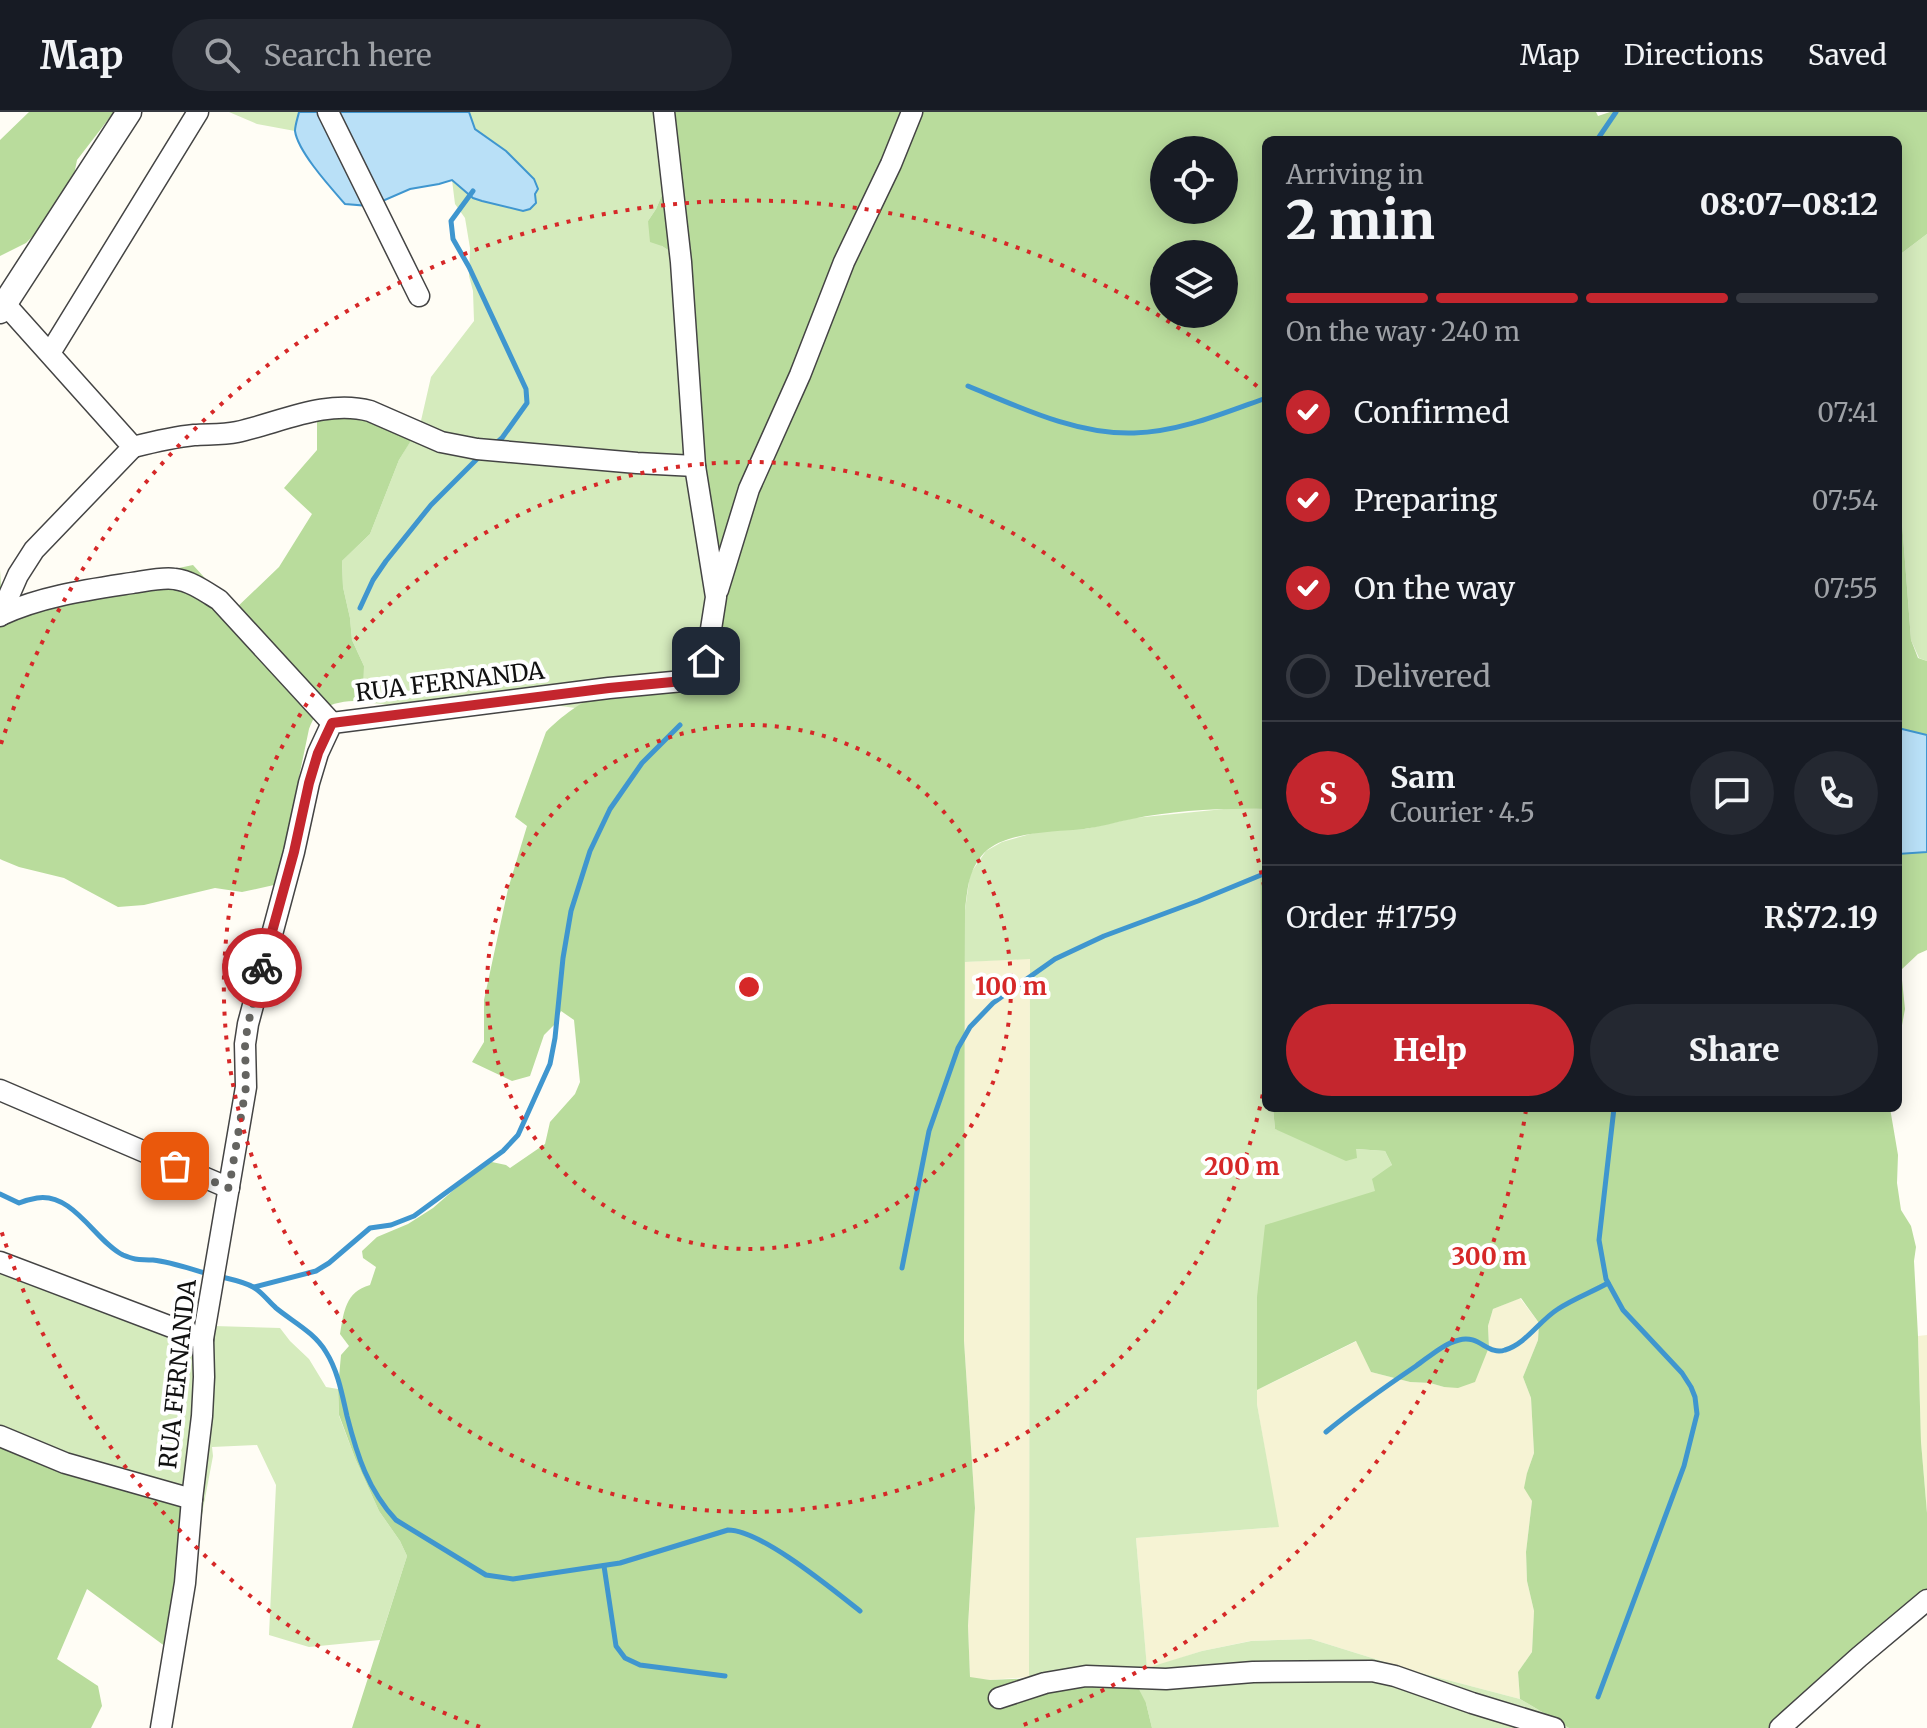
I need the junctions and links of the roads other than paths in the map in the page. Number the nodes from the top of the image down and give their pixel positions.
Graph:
1 (129, 112) edge
2 (198, 112) edge
3 (328, 112) edge
4 (664, 112) edge
5 (912, 112) edge
6 (419, 296) dead end
7 (2, 307) edge
8 (50, 353) junction
9 (133, 447) junction
10 (695, 466) junction
11 (716, 597) junction
12 (0, 615) edge
13 (332, 723) junction
14 (0, 1090) edge
15 (229, 1188) junction
16 (0, 1262) edge
17 (203, 1339) junction
18 (0, 1436) edge
19 (192, 1499) junction
20 (1927, 1600) edge
21 (999, 1698) dead end
22 (161, 1728) edge
23 (1554, 1728) edge
24 (1780, 1728) edge

1 - 7 street
2 - 8 street
3 - 6 street
4 - 10 street
5 - 11 street
7 - 8 street
8 - 9 street
9 - 10 street
9 - 12 street
10 - 11 street
11 - 13 street, RUA FERNANDA
12 - 13 street
13 - 15 street, RUA FERNANDA
14 - 15 street
15 - 17 street, RUA FERNANDA
16 - 17 street
17 - 19 street, RUA FERNANDA
18 - 19 street
19 - 22 street, RUA FERNANDA
20 - 24 street
21 - 23 street

